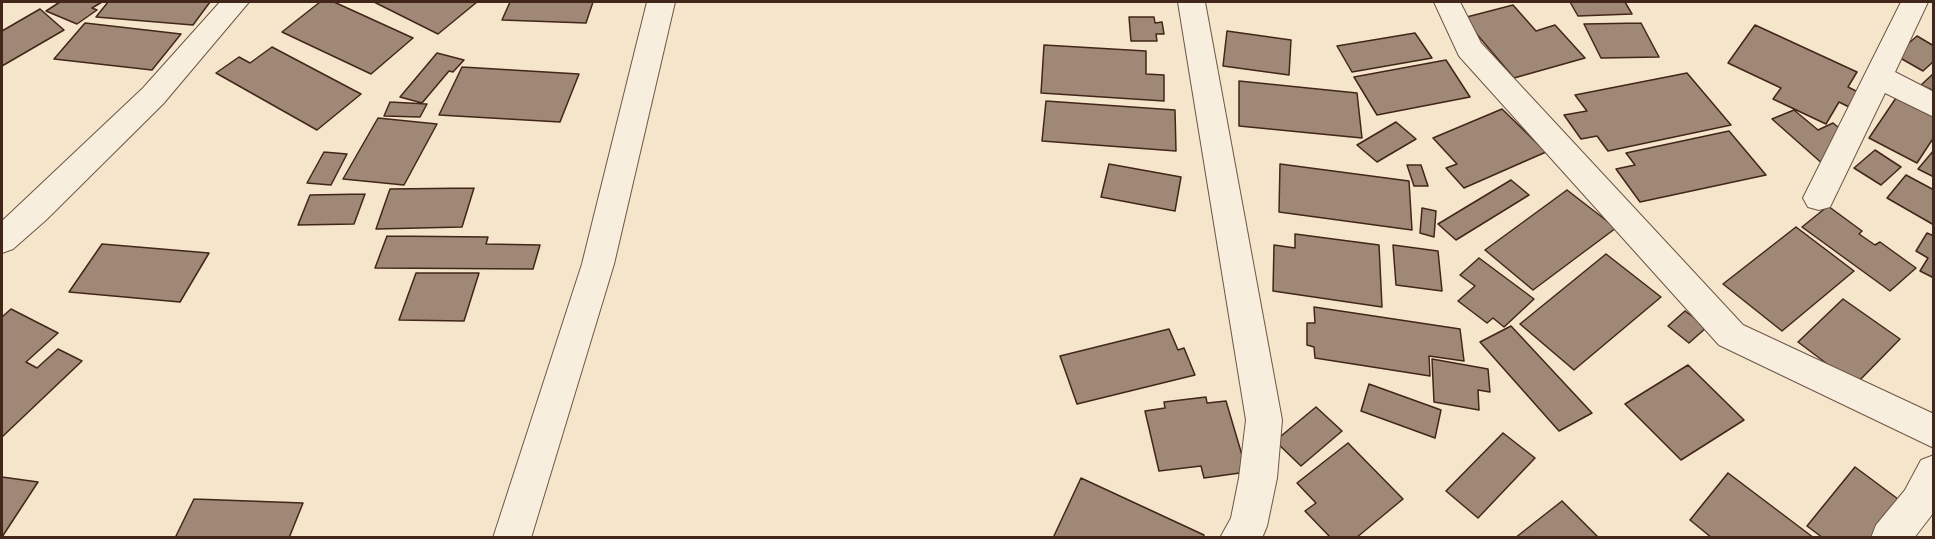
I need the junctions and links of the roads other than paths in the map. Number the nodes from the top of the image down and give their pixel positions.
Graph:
1 (235, 2) edge
2 (661, 2) edge
3 (1191, 2) edge
4 (1447, 2) edge
5 (1914, 2) edge
6 (1878, 76) junction
7 (1934, 106) edge
8 (1819, 198) dead end
9 (2, 240) edge
10 (1934, 432) edge
11 (1934, 472) edge
12 (512, 537) edge
13 (1239, 537) edge
14 (1890, 537) edge

1 - 9 street
2 - 12 street
3 - 13 street
4 - 10 street
5 - 6 street
6 - 7 street
6 - 8 street
11 - 14 street

